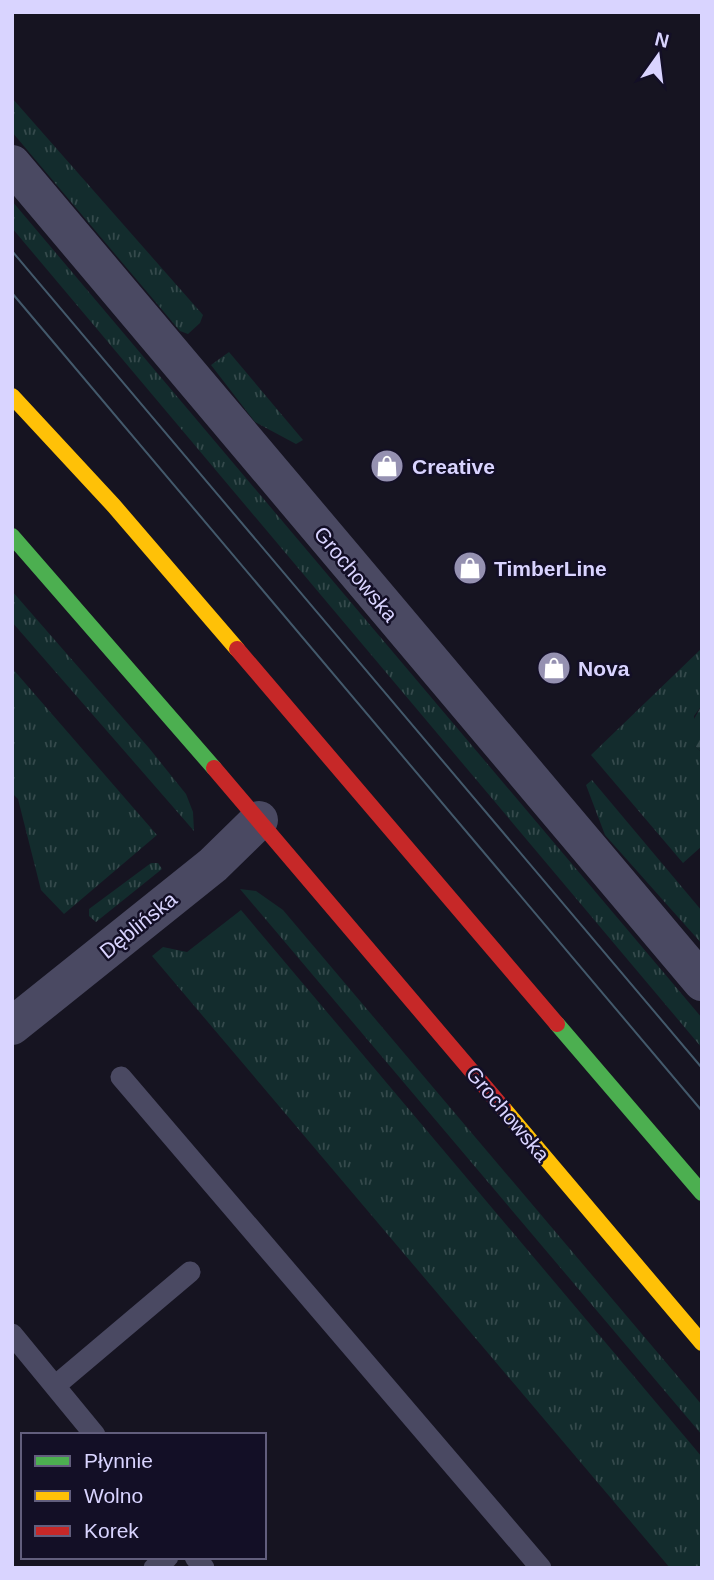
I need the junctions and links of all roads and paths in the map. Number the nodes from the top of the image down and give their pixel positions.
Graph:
1 (12, 164) edge
2 (12, 396) edge
3 (12, 536) edge
4 (259, 820) junction
5 (702, 982) edge
6 (12, 1026) edge
7 (121, 1077) dead end
8 (702, 1193) edge
9 (190, 1272) dead end
10 (12, 1334) edge
11 (702, 1343) edge
12 (55, 1386) junction
13 (93, 1433) edge
14 (541, 1568) edge

1 - 5 street, Grochowska
2 - 8 main road
3 - 4 main road, Grochowska
4 - 6 street, Dęblińska
4 - 11 main road, Grochowska
7 - 14 lane
9 - 12 lane
10 - 12 lane
12 - 13 lane

